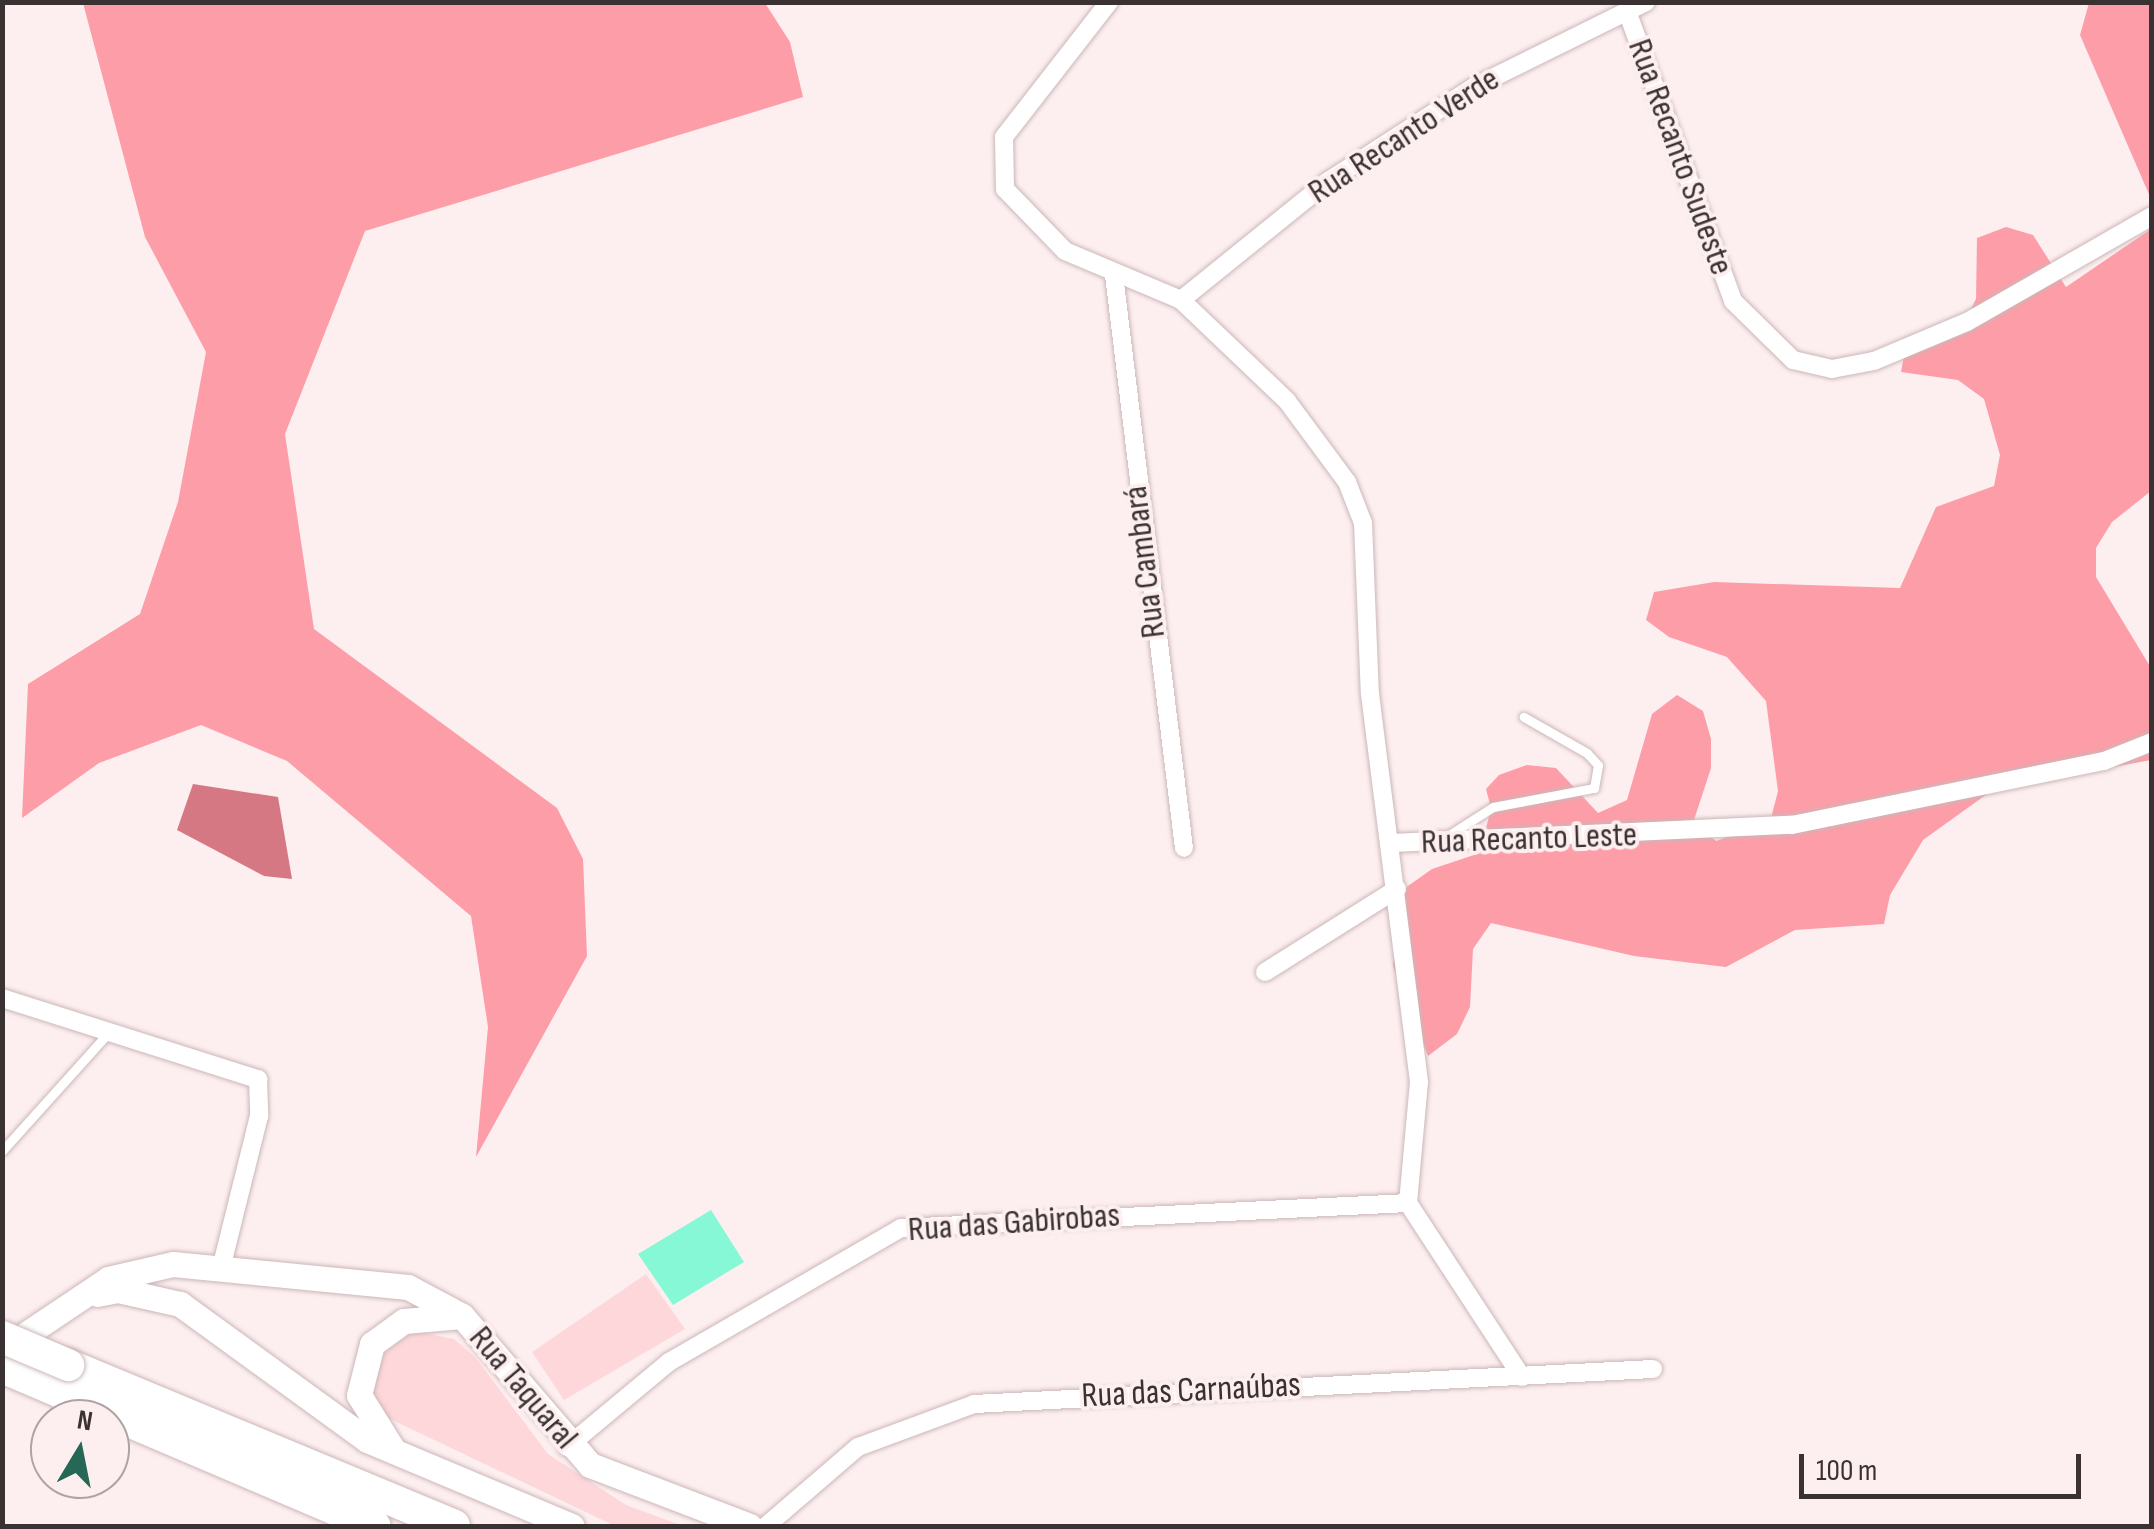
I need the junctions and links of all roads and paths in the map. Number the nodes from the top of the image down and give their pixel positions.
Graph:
1 (1109, 2) edge
2 (1646, 2) edge
3 (1627, 11) junction
4 (2152, 216) edge
5 (1114, 274) junction
6 (1181, 300) junction
7 (1524, 717) dead end
8 (2152, 742) edge
9 (1440, 842) junction
10 (1390, 843) junction
11 (1184, 848) dead end
12 (1397, 889) junction
13 (1266, 972) dead end
14 (2, 998) edge
15 (109, 1032) junction
16 (2, 1151) edge
17 (1408, 1203) junction
18 (221, 1268) junction
19 (71, 1299) junction
20 (462, 1316) junction
21 (2, 1337) edge
22 (2, 1350) edge
23 (2, 1367) edge
24 (1653, 1369) dead end
25 (1522, 1377) junction
26 (567, 1447) junction
27 (396, 1453) junction
28 (374, 1526) edge
29 (454, 1526) edge
30 (572, 1526) edge
31 (750, 1526) edge
32 (766, 1526) edge

1 - 5 street
2 - 3 street, Rua Recanto Verde
3 - 4 street, Rua Recanto Sudeste
3 - 6 street, Rua Recanto Verde
5 - 6 street
5 - 11 street, Rua Cambará
6 - 10 street, Rua Recanto Leste
7 - 9 lane
8 - 9 street, Rua Recanto Leste
9 - 10 street, Rua Recanto Leste
10 - 12 street
12 - 13 street
12 - 17 street
14 - 15 street
15 - 16 lane
15 - 18 street
17 - 25 street
17 - 26 street, Rua das Gabirobas
18 - 19 main road
18 - 20 main road
19 - 22 main road
19 - 27 main road
20 - 26 main road, Rua Taquaral
20 - 27 main road
21 - 29 highway, bridge
23 - 28 highway
24 - 25 street, Rua das Carnaúbas
25 - 32 street, Rua das Carnaúbas
26 - 31 main road, Rua Taquaral
27 - 30 main road

